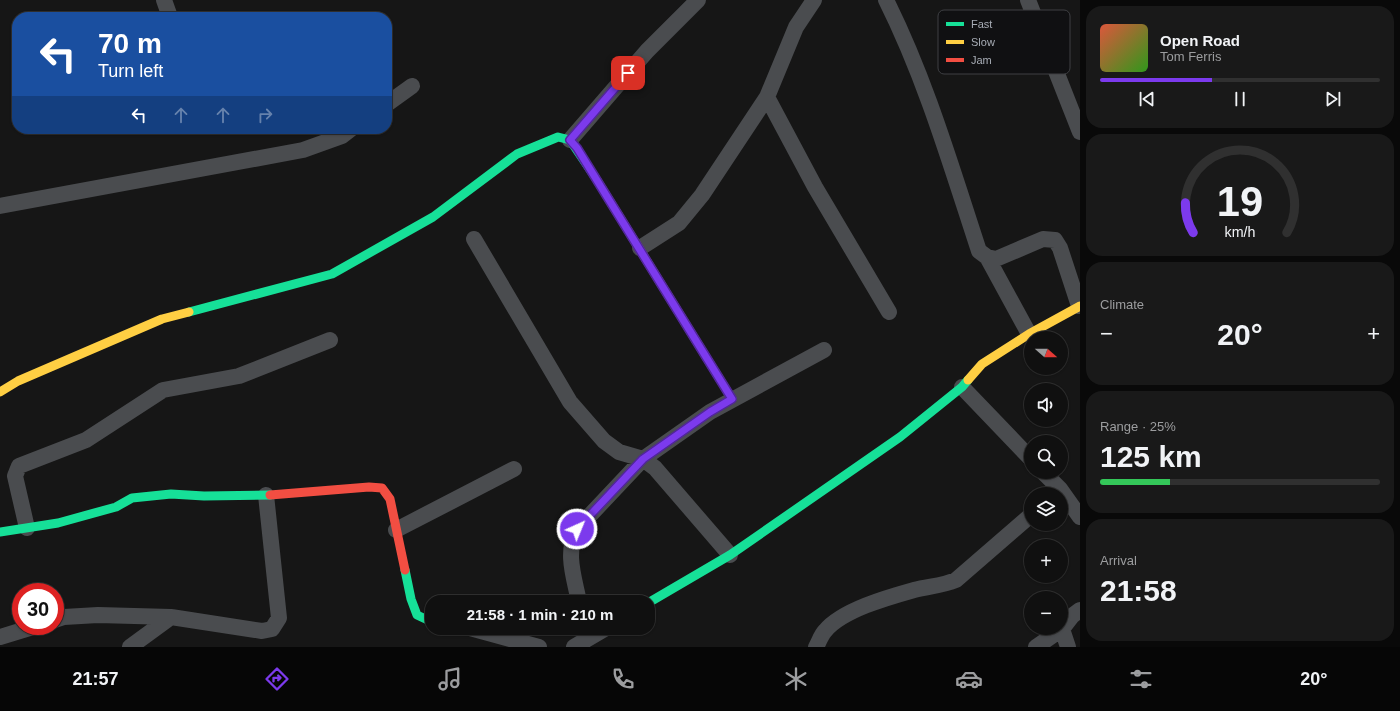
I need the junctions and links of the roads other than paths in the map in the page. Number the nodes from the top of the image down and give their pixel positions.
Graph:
1 (164, 0) edge
2 (698, 0) edge
3 (814, 0) edge
4 (886, 0) edge
5 (1028, 0) edge
6 (1032, 10) edge
7 (168, 12) edge
8 (1057, 74) edge
9 (412, 86) dead end
10 (767, 97) junction
11 (392, 100) edge
12 (1080, 132) edge
13 (345, 134) edge
14 (570, 140) junction
15 (0, 206) edge
16 (474, 238) dead end
17 (640, 248) junction
18 (987, 257) junction
19 (1080, 306) edge
20 (889, 312) dead end
21 (1027, 331) edge
22 (1034, 331) edge
23 (1024, 337) edge
24 (330, 340) dead end
25 (824, 350) dead end
26 (962, 387) junction
27 (0, 392) edge
28 (732, 399) junction
29 (1024, 452) edge
30 (643, 459) junction
31 (514, 469) dead end
32 (266, 495) junction
33 (1068, 504) edge
34 (1080, 517) edge
35 (1024, 521) edge
36 (27, 528) junction
37 (396, 530) junction
38 (0, 532) edge
39 (730, 555) junction
40 (578, 595) edge
41 (655, 599) edge
42 (1080, 610) edge
43 (64, 617) edge
44 (171, 617) junction
45 (425, 619) edge
46 (1068, 621) edge
47 (12, 633) edge
48 (495, 635) edge
49 (593, 635) edge
50 (1053, 635) edge
51 (1064, 635) edge
52 (0, 637) edge
53 (581, 641) edge
54 (130, 647) edge
55 (539, 647) edge
56 (816, 647) edge
57 (1036, 647) edge
58 (1068, 647) edge

1 - 7 street
2 - 14 street
3 - 10 street
4 - 18 street
5 - 6 street
8 - 12 street
9 - 11 street
10 - 17 street
10 - 20 street
13 - 15 street
14 - 17 street
14 - 27 street
16 - 30 street
17 - 28 street
18 - 19 street
18 - 21 street
19 - 22 street
23 - 26 street
24 - 36 street
25 - 28 street
26 - 29 street
26 - 39 street
28 - 30 street
30 - 39 street
30 - 40 street
31 - 37 street
32 - 36 street
32 - 37 street
32 - 44 street
33 - 34 street
35 - 56 street
36 - 38 street
37 - 45 street
39 - 41 street
42 - 46 street
43 - 44 street
44 - 54 street
47 - 52 street
48 - 55 street
49 - 53 street
50 - 57 street
51 - 58 street

